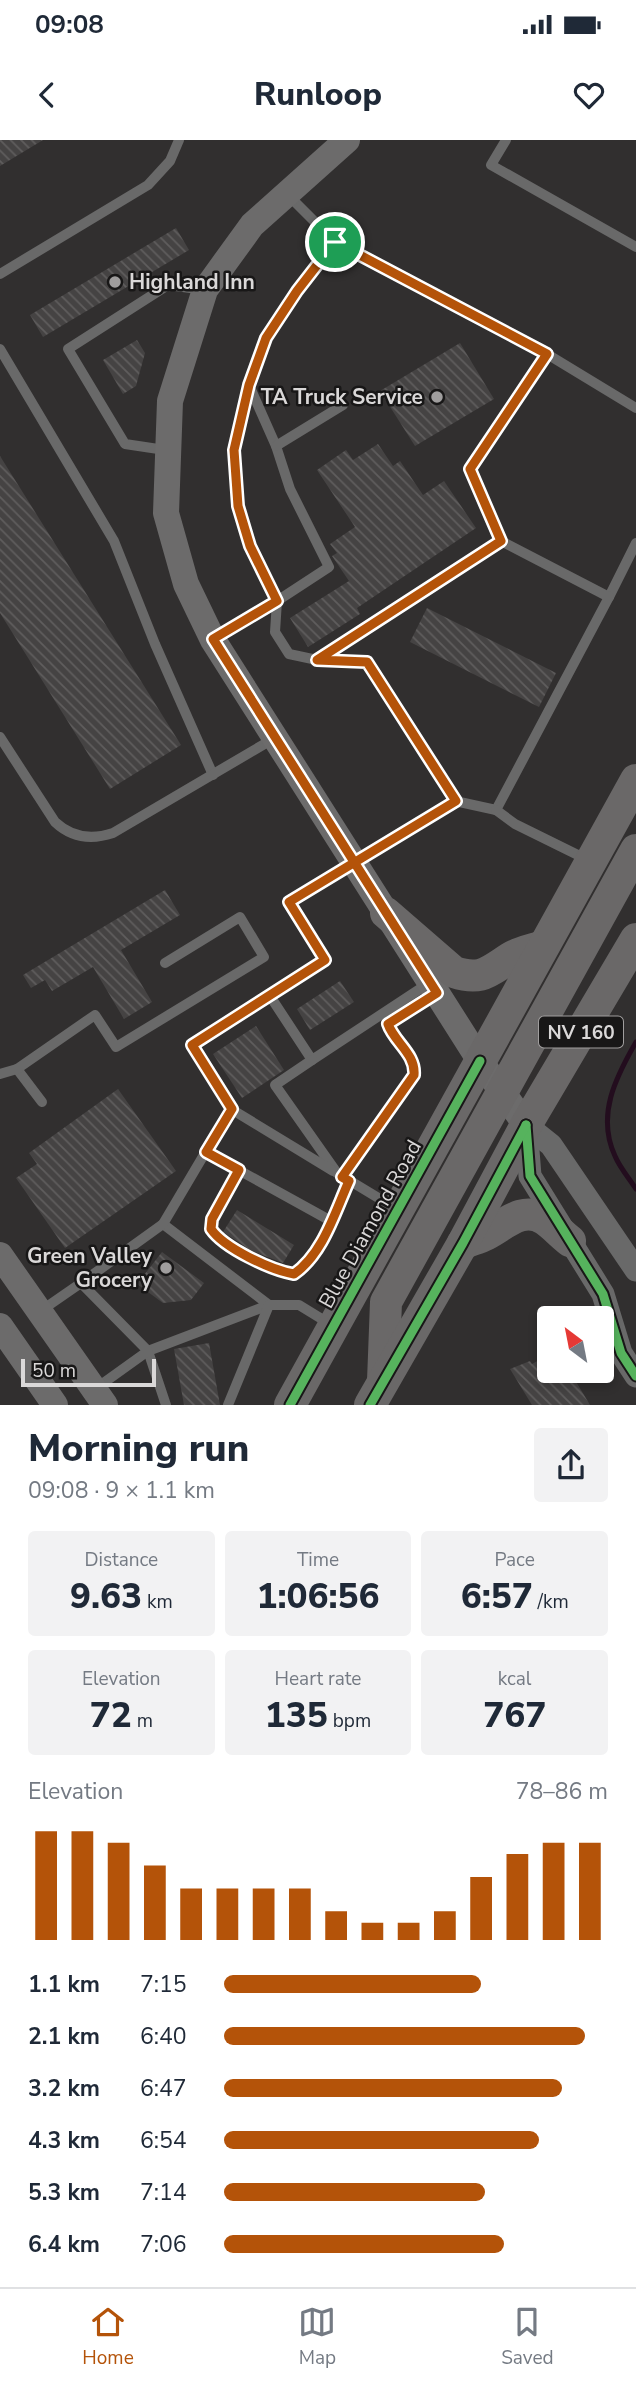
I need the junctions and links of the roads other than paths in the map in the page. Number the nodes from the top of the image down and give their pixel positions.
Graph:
1 (178, 140) edge
2 (347, 140) edge
3 (506, 140) edge
4 (287, 194) junction
5 (335, 242) junction
6 (636, 247) edge
7 (0, 274) edge
8 (205, 290) junction
9 (0, 349) edge
10 (547, 354) junction
11 (249, 385) junction
12 (343, 405) dead end
13 (636, 408) edge
14 (276, 446) junction
15 (167, 450) junction
16 (501, 541) junction
17 (636, 544) edge
18 (609, 597) junction
19 (277, 601) junction
20 (213, 639) junction
21 (317, 660) junction
22 (0, 737) edge
23 (275, 738) junction
24 (213, 775) junction
25 (636, 780) edge
26 (456, 801) junction
27 (496, 810) junction
28 (636, 850) edge
29 (590, 860) junction
30 (354, 863) junction
31 (386, 914) junction
32 (636, 939) edge
33 (542, 946) junction
34 (164, 963) dead end
35 (434, 988) junction
36 (270, 996) junction
37 (312, 1060) junction
38 (480, 1061) junction
39 (17, 1069) junction
40 (0, 1074) edge
41 (502, 1091) junction
42 (42, 1102) dead end
43 (232, 1109) junction
44 (526, 1125) junction
45 (206, 1152) junction
46 (239, 1170) junction
47 (343, 1177) junction
48 (398, 1210) junction
49 (331, 1221) junction
50 (163, 1224) junction
51 (570, 1241) junction
52 (463, 1243) junction
53 (0, 1255) edge
54 (636, 1270) edge
55 (81, 1283) junction
56 (269, 1305) junction
57 (40, 1312) junction
58 (0, 1326) edge
59 (334, 1326) junction
60 (148, 1350) junction
61 (636, 1376) edge
62 (377, 1393) edge
63 (100, 1397) edge
64 (55, 1405) edge
65 (166, 1405) edge
66 (228, 1405) edge
67 (290, 1405) edge

1 - 7 lane
2 - 4 main road
3 - 6 lane
4 - 5 lane
4 - 8 main road
5 - 10 lane
5 - 11 lane
8 - 15 main road
8 - 15 lane
9 - 24 lane
10 - 13 lane
10 - 16 lane
11 - 14 lane
11 - 19 lane
12 - 14 lane
14 - 19 lane
15 - 20 main road
16 - 18 lane
16 - 21 lane
17 - 18 lane
18 - 27 lane
19 - 20 lane
19 - 21 lane
20 - 23 main road
21 - 26 lane
22 - 24 lane
23 - 24 lane
23 - 30 main road
25 - 29 highway, Blue Diamond Road / NV 160
26 - 27 lane
26 - 30 lane
27 - 29 lane
28 - 41 highway
29 - 33 highway, Blue Diamond Road / NV 160
30 - 31 main road
30 - 36 lane
31 - 33 highway
31 - 35 main road
32 - 44 highway, NV 160
33 - 38 highway, Blue Diamond Road / NV 160
34 - 39 lane
35 - 37 lane
35 - 38 main road
35 - 47 lane
36 - 37 lane
36 - 43 lane
37 - 47 lane
38 - 41 main road
38 - 48 highway, Blue Diamond Road / NV 160
39 - 40 lane
39 - 42 lane
41 - 44 main road
41 - 62 highway
43 - 45 lane
43 - 47 lane
44 - 51 street
44 - 52 highway, NV 160
44 - 54 street
45 - 46 lane
45 - 50 lane
46 - 49 lane
46 - 49 lane
47 - 48 lane
47 - 49 lane
48 - 59 highway, Blue Diamond Road / NV 160
50 - 55 lane
50 - 56 lane
51 - 52 highway
51 - 61 street
52 - 62 highway, NV 160
53 - 57 main road
55 - 57 lane
55 - 60 lane
56 - 59 lane
56 - 60 lane
56 - 66 lane
57 - 63 main road
58 - 64 main road
59 - 67 highway, Blue Diamond Road / NV 160
60 - 63 lane
60 - 65 lane

